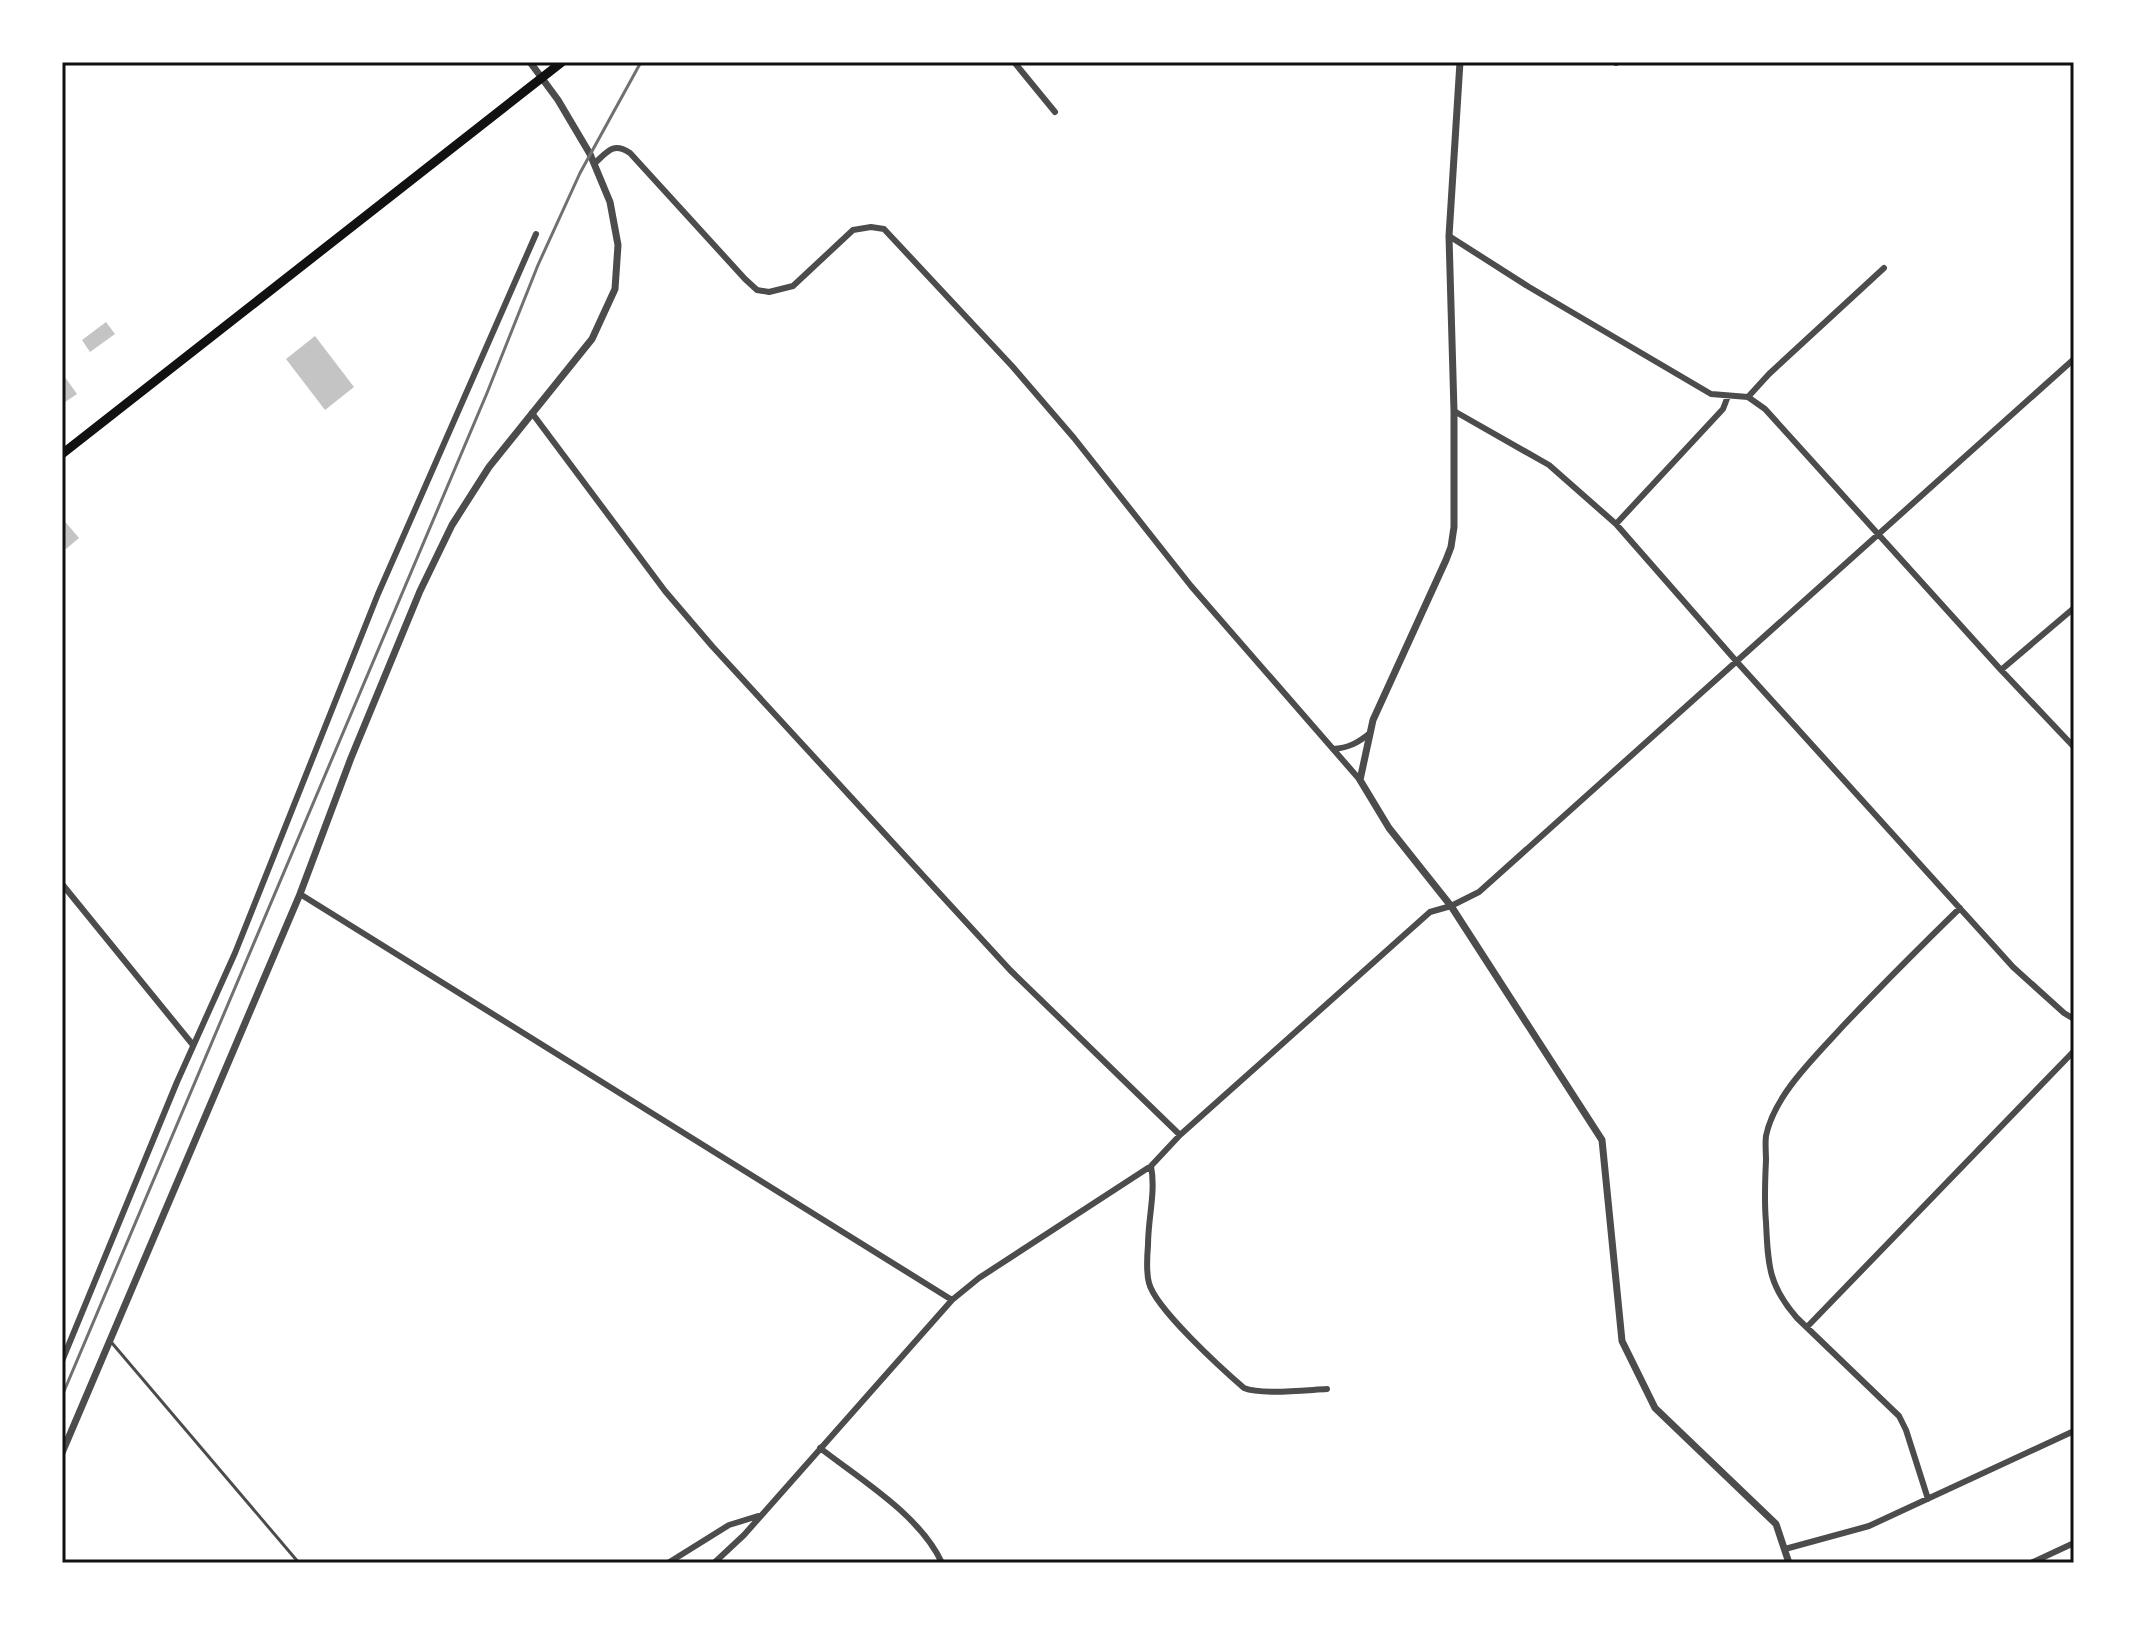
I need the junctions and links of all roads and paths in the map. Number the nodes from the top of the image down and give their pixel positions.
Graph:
1 (530, 62) edge
2 (562, 62) edge
3 (1014, 62) edge
4 (1460, 62) edge
5 (543, 77) junction
6 (1055, 112) dead end
7 (595, 163) junction
8 (536, 234) dead end
9 (1449, 236) junction
10 (1884, 268) dead end
11 (2074, 359) edge
12 (1728, 396) junction
13 (1748, 397) junction
14 (1454, 411) junction
15 (532, 413) junction
16 (62, 454) edge
17 (1616, 524) junction
18 (1878, 534) junction
19 (2074, 608) edge
20 (1737, 662) junction
21 (2001, 670) junction
22 (1370, 733) junction
23 (2074, 747) edge
24 (1333, 749) junction
25 (1360, 780) junction
26 (62, 884) edge
27 (300, 894) junction
28 (1451, 906) junction
29 (1960, 908) junction
30 (2074, 1019) edge
31 (195, 1041) junction
32 (2074, 1051) edge
33 (1180, 1135) junction
34 (1151, 1166) junction
35 (952, 1300) junction
36 (1807, 1327) junction
37 (110, 1340) junction
38 (62, 1361) edge
39 (1327, 1389) dead end
40 (2074, 1431) edge
41 (820, 1448) junction
42 (62, 1453) edge
43 (1928, 1499) junction
44 (762, 1515) junction
45 (2074, 1543) edge
46 (1785, 1549) junction
47 (299, 1563) edge
48 (668, 1563) edge
49 (714, 1563) edge
50 (942, 1563) edge
51 (1789, 1563) edge
52 (2031, 1563) edge

1 - 5 street
2 - 5 main road
3 - 6 street
4 - 9 street
5 - 7 street
5 - 16 main road
7 - 15 street
7 - 24 street
8 - 31 street
9 - 12 street
9 - 14 street
10 - 13 street
11 - 18 street
12 - 13 street
12 - 17 street
13 - 18 street
14 - 17 street
14 - 22 street
15 - 27 street
15 - 33 street
17 - 20 street
18 - 20 street
18 - 21 street
19 - 21 street
20 - 28 street
20 - 29 street
21 - 23 street
22 - 24 street
22 - 25 street
24 - 25 street
25 - 28 street
26 - 31 street
27 - 35 street
27 - 37 street
28 - 33 street
28 - 46 street
29 - 30 street
29 - 36 street
31 - 38 street
32 - 36 street
33 - 34 street
34 - 35 street
34 - 39 street
35 - 41 street
36 - 43 street
37 - 42 street
37 - 47 lane
40 - 43 street
41 - 44 street
41 - 50 street
43 - 46 street
44 - 48 street
44 - 49 street
45 - 52 street
46 - 51 street

